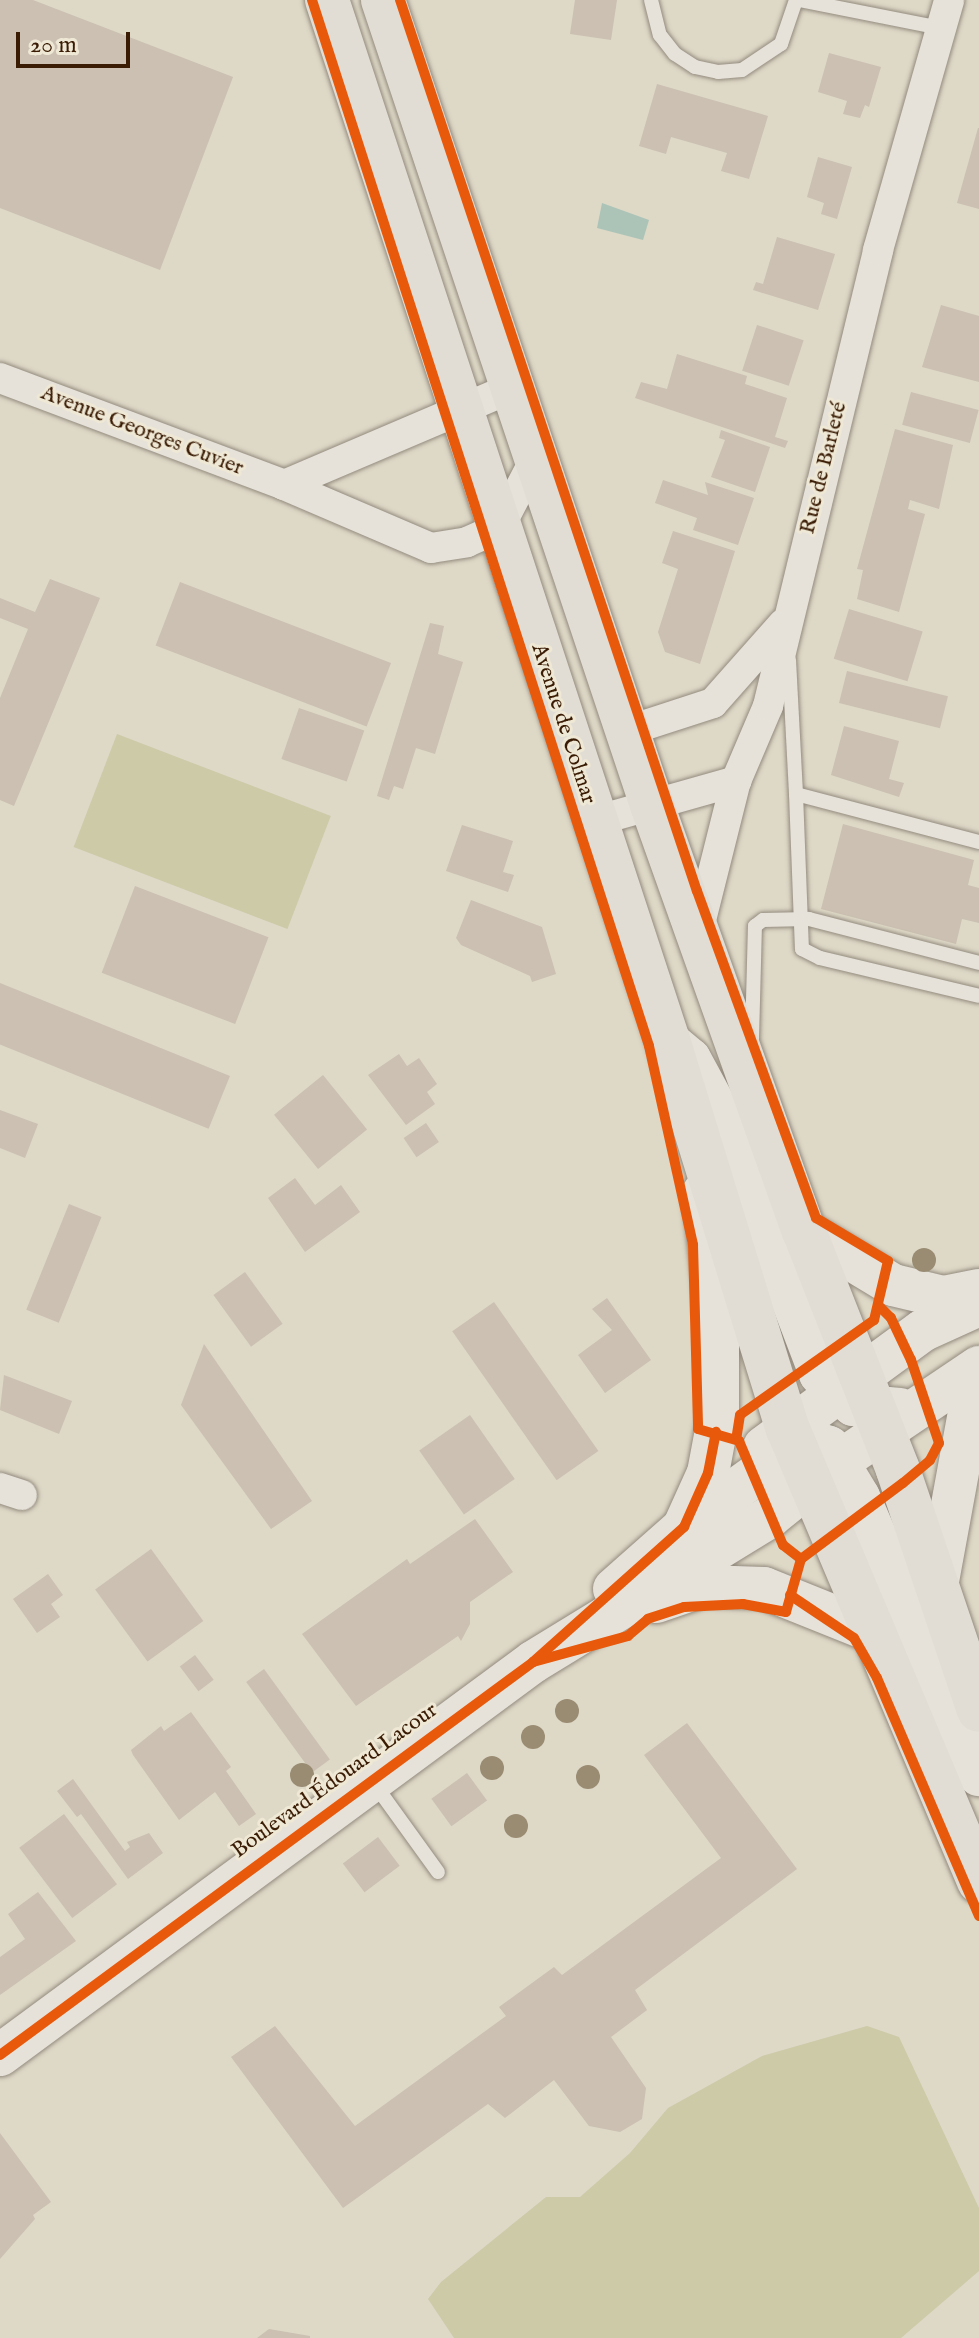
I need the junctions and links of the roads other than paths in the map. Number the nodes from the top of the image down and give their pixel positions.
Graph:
1 (327, 0) edge
2 (383, 0) edge
3 (651, 0) edge
4 (797, 0) edge
5 (945, 14) edge
6 (0, 378) edge
7 (511, 388) junction
8 (461, 409) junction
9 (535, 459) junction
10 (284, 485) junction
11 (499, 528) junction
12 (787, 619) junction
13 (630, 730) junction
14 (736, 781) junction
15 (796, 794) junction
16 (652, 805) junction
17 (595, 821) junction
18 (979, 842) edge
19 (797, 917) junction
20 (698, 935) junction
21 (979, 963) edge
22 (979, 996) edge
23 (668, 1040) junction
24 (752, 1079) junction
25 (696, 1128) junction
26 (804, 1231) junction
27 (979, 1290) edge
28 (979, 1305) edge
29 (979, 1316) edge
30 (967, 1376) edge
31 (863, 1400) junction
32 (811, 1455) junction
33 (684, 1527) junction
34 (936, 1592) junction
35 (876, 1633) junction
36 (533, 1662) junction
37 (979, 1710) edge
38 (979, 1775) edge
39 (371, 1778) junction
40 (438, 1872) dead end
41 (979, 1881) edge
42 (0, 2055) edge

1 - 8 main road, Avenue de Colmar
2 - 7 main road
3 - 4 lane
4 - 5 lane
5 - 12 street, Rue de Barleté
6 - 10 street, Avenue Georges Cuvier
7 - 8 street
7 - 9 main road
8 - 10 street
8 - 11 main road, Avenue de Colmar
9 - 11 street
9 - 13 main road
10 - 11 street, Avenue Georges Cuvier
11 - 17 main road, Avenue de Colmar
12 - 13 street
12 - 14 street, Rue de Barleté
12 - 15 lane
13 - 16 main road
14 - 16 street
14 - 20 street, Rue de Barleté
15 - 18 lane
15 - 19 lane
16 - 17 street
16 - 20 main road
17 - 23 main road, Avenue de Colmar
19 - 21 lane
19 - 22 lane
19 - 24 lane
20 - 24 main road
23 - 25 main road, Avenue de Colmar
23 - 31 main road
24 - 26 main road
25 - 32 main road, Avenue de Colmar
25 - 33 main road
26 - 27 main road
26 - 31 main road
28 - 31 main road, Boulevard Édouard Lacour
29 - 31 main road, Boulevard Édouard Lacour
30 - 31 main road, Boulevard Édouard Lacour
30 - 34 main road
31 - 32 main road, Boulevard Édouard Lacour
31 - 32 main road, Boulevard Édouard Lacour
31 - 34 main road
32 - 33 main road, Boulevard Édouard Lacour
32 - 35 main road, Avenue de Colmar
32 - 36 main road, Boulevard Édouard Lacour
32 - 38 main road
33 - 36 main road, Boulevard Édouard Lacour
34 - 37 main road
35 - 36 main road
35 - 41 main road, Avenue de Colmar
36 - 39 main road, Boulevard Édouard Lacour
39 - 40 lane
39 - 42 main road, Boulevard Édouard Lacour

